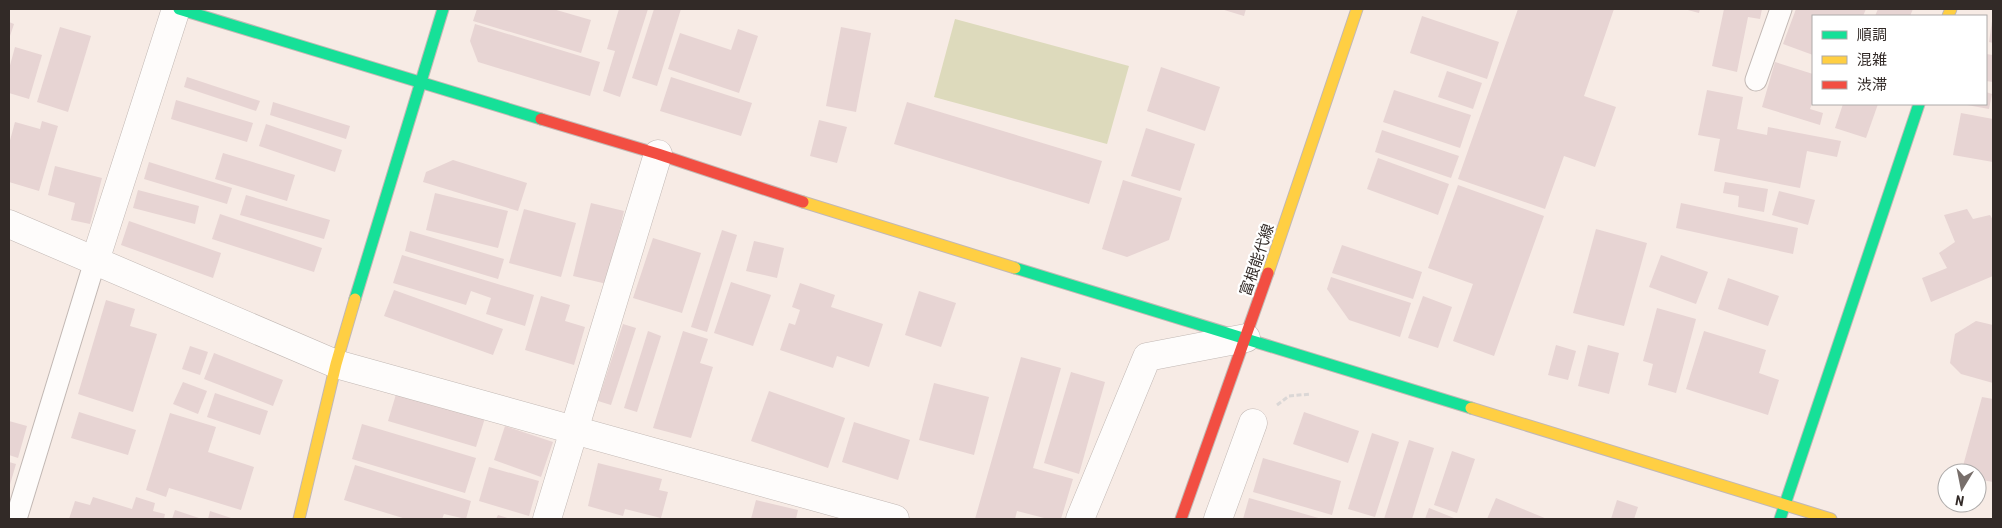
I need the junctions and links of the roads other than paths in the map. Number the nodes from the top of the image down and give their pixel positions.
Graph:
1 (177, 9) edge
2 (443, 9) edge
3 (1357, 9) edge
4 (1781, 9) edge
5 (1756, 80) dead end
6 (420, 84) junction
7 (1919, 105) edge
8 (658, 154) junction
9 (9, 224) edge
10 (95, 261) junction
11 (1246, 338) junction
12 (336, 364) junction
13 (1253, 423) dead end
14 (575, 430) junction
15 (1784, 506) junction
16 (16, 519) edge
17 (299, 519) edge
18 (547, 519) edge
19 (895, 519) edge
20 (1080, 519) edge
21 (1181, 519) edge
22 (1218, 519) edge
23 (1780, 519) edge
24 (1831, 519) edge

1 - 6 street
1 - 10 street
2 - 6 street
3 - 11 street, 富根能代線
4 - 5 lane
6 - 8 street
6 - 12 street
7 - 15 street
8 - 11 street
8 - 14 street
9 - 10 street
10 - 12 street
10 - 16 lane
11 - 15 street
11 - 20 street
11 - 21 street, 富根能代線
12 - 14 street
12 - 17 street
13 - 22 street
14 - 18 street
14 - 19 street
15 - 23 street
15 - 24 street

